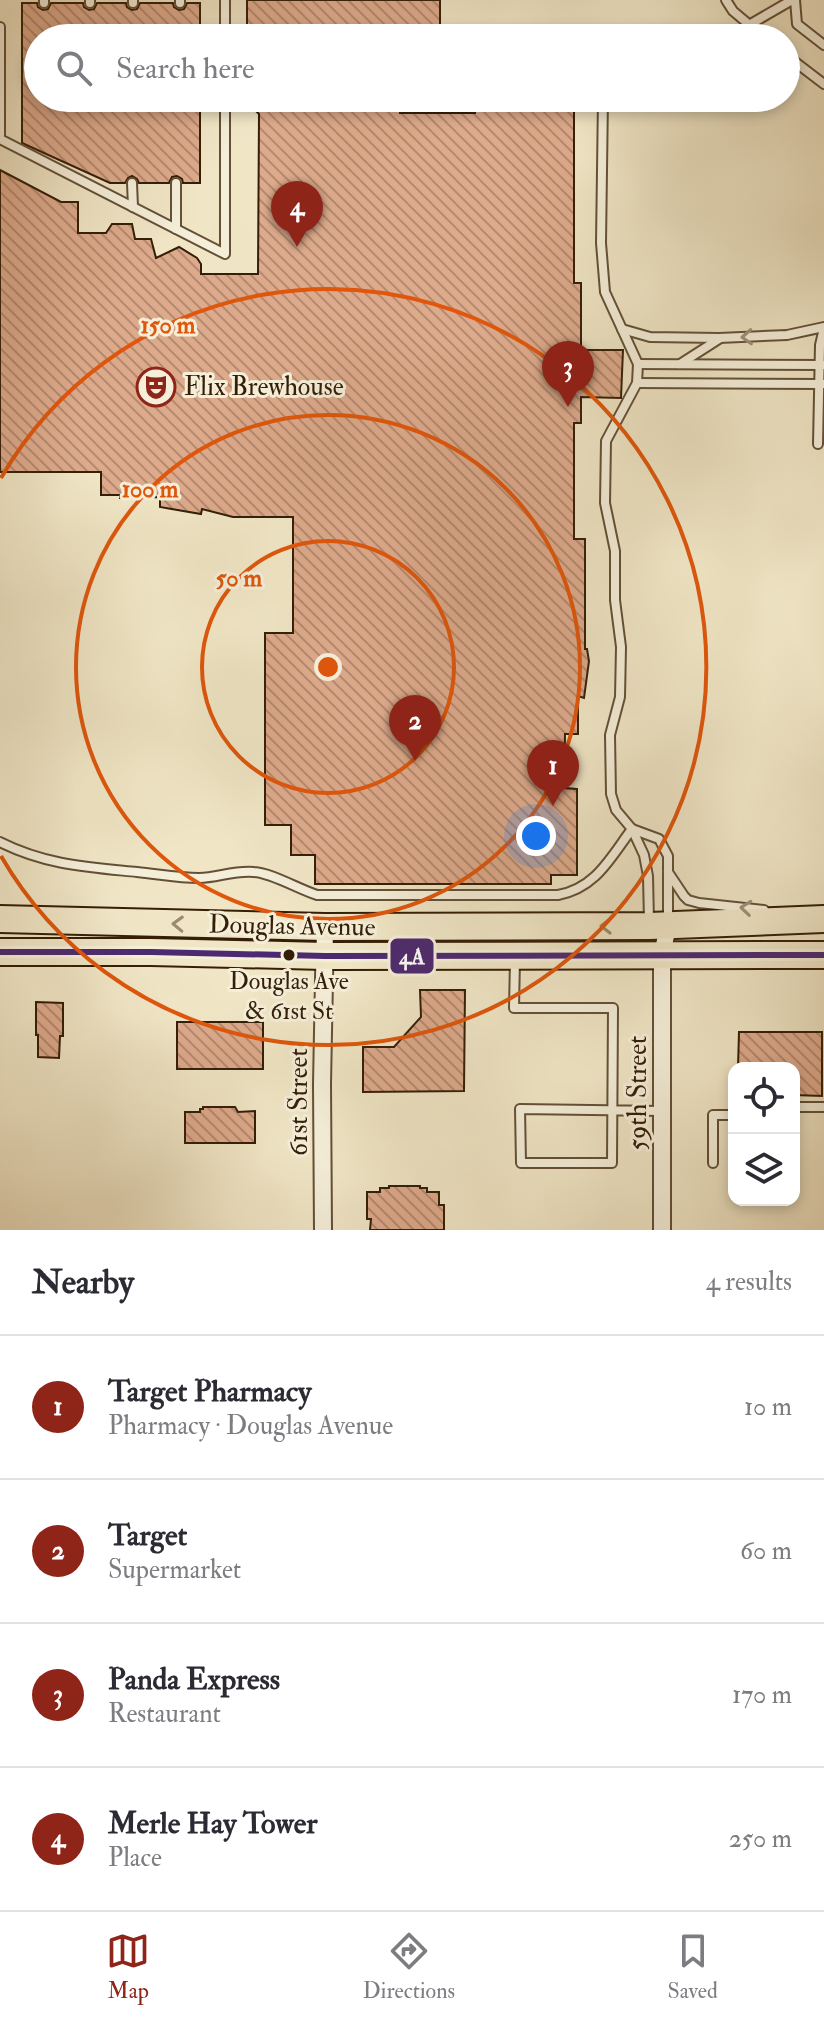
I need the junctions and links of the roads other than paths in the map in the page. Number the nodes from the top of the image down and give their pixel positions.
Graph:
1 (225, 0) edge
2 (726, 0) edge
3 (794, 0) edge
4 (225, 24) edge
5 (748, 24) edge
6 (751, 24) edge
7 (797, 24) edge
8 (800, 26) edge
9 (0, 27) edge
10 (824, 45) edge
11 (800, 66) edge
12 (824, 84) edge
13 (225, 112) edge
14 (603, 112) edge
15 (132, 183) dead end
16 (176, 183) dead end
17 (133, 207) junction
18 (176, 229) junction
19 (824, 327) edge
20 (622, 329) junction
21 (719, 338) junction
22 (638, 364) junction
23 (680, 364) junction
24 (822, 365) edge
25 (637, 383) junction
26 (822, 384) edge
27 (818, 444) dead end
28 (632, 829) junction
29 (0, 842) edge
30 (668, 872) junction
31 (824, 917) edge
32 (0, 919) edge
33 (659, 926) junction
34 (325, 927) junction
35 (0, 952) edge
36 (515, 955) junction
37 (662, 955) junction
38 (824, 955) edge
39 (325, 956) junction
40 (800, 1107) edge
41 (824, 1107) edge
42 (612, 1109) junction
43 (662, 1111) junction
44 (728, 1115) edge
45 (713, 1163) dead end
46 (323, 1230) edge
47 (662, 1230) edge

1 - 4 lane
2 - 5 lane
3 - 6 lane
3 - 7 lane
8 - 10 lane
9 - 17 lane
11 - 12 lane
13 - 18 lane
14 - 20 lane
15 - 17 lane
16 - 18 lane
17 - 18 lane
19 -> 21 lane
19 - 24 lane
20 - 21 lane
20 - 22 lane
21 - 23 lane
22 - 23 lane
22 - 25 lane
23 - 24 lane
24 - 26 lane
25 - 26 lane
25 - 28 lane
26 - 27 lane
28 - 29 lane
28 - 30 lane
28 - 33 lane
31 -> 30 lane
30 - 33 lane
31 - 33 main road, Douglas Avenue
34 -> 32 main road, Douglas Avenue
33 -> 34 main road, Douglas Avenue
33 - 37 street, 59th Street
34 - 39 street, 61st Street
35 - 39 main road, Douglas Avenue
36 - 37 main road, Douglas Avenue
36 - 39 main road, Douglas Avenue
36 - 42 lane
37 - 38 main road, Douglas Avenue
37 - 43 street, 59th Street
39 - 46 street, 61st Street
40 - 41 lane
42 - 42 lane
42 - 43 lane
43 - 47 street, 59th Street
44 - 45 lane

